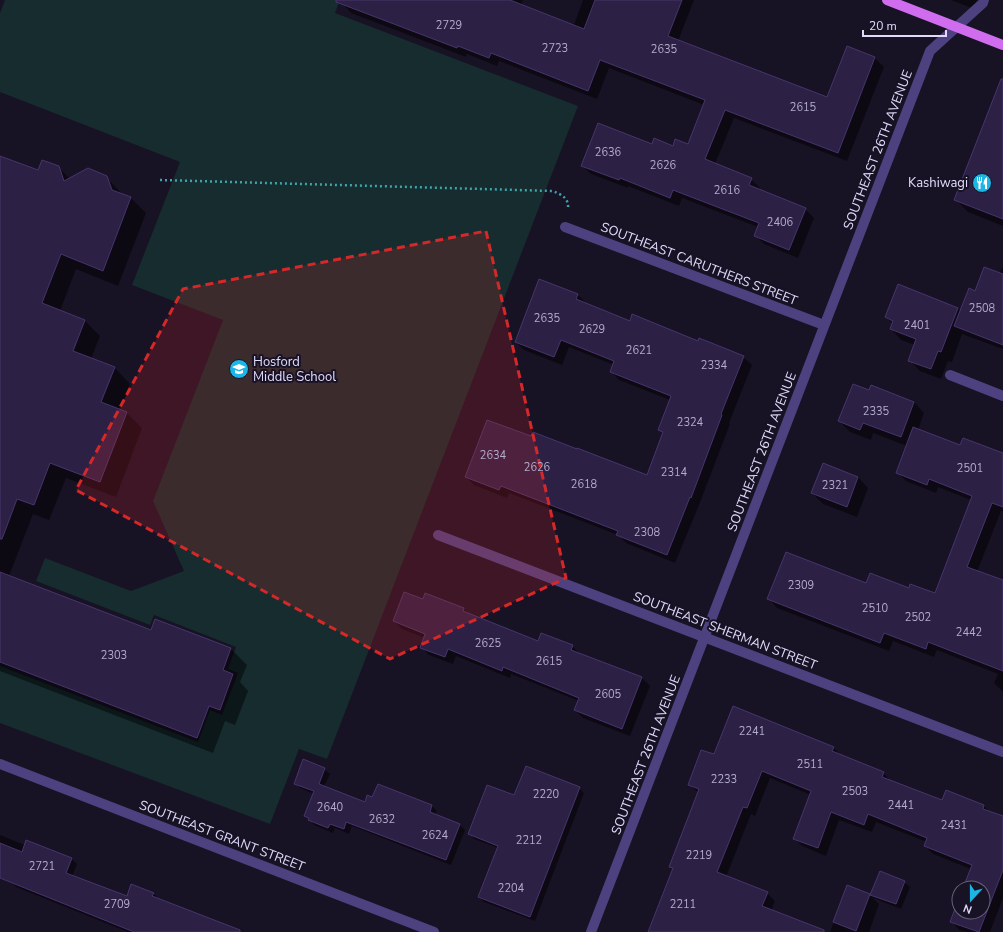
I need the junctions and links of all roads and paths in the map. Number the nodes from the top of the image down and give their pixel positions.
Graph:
1 (887, 0) edge
2 (984, 0) edge
3 (957, 27) junction
4 (1003, 45) edge
5 (160, 180) dead end
6 (553, 191) dead end
7 (565, 227) dead end
8 (824, 325) junction
9 (950, 375) dead end
10 (1003, 396) edge
11 (438, 535) dead end
12 (706, 637) junction
13 (1003, 752) edge
14 (0, 764) edge
15 (434, 932) edge
16 (591, 932) edge

1 - 3 main road
2 - 3 street, SOUTHEAST 26TH AVENUE
3 - 4 main road
3 - 8 street, SOUTHEAST 26TH AVENUE
5 - 6 path
7 - 8 street, SOUTHEAST CARUTHERS STREET
8 - 12 street, SOUTHEAST 26TH AVENUE
9 - 10 street
11 - 12 street, SOUTHEAST SHERMAN STREET
12 - 13 street, SOUTHEAST SHERMAN STREET
12 - 16 street, SOUTHEAST 26TH AVENUE
14 - 15 street, SOUTHEAST GRANT STREET

